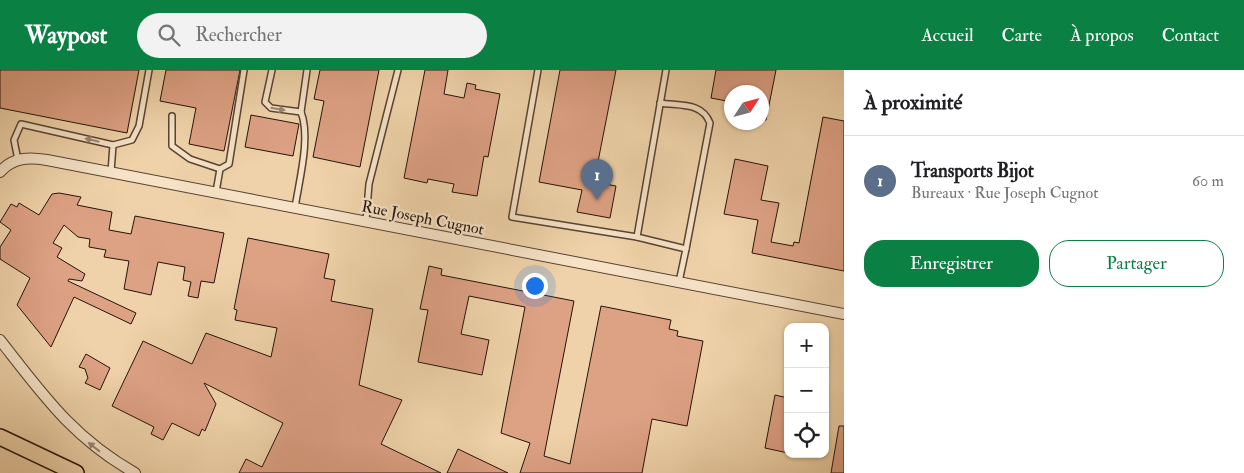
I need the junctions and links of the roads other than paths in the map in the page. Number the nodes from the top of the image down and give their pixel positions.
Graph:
1 (150, 70) edge
2 (244, 70) edge
3 (272, 70) edge
4 (307, 70) edge
5 (398, 70) edge
6 (538, 70) edge
7 (666, 70) edge
8 (660, 103) junction
9 (301, 112) junction
10 (172, 116) dead end
11 (113, 145) junction
12 (18, 160) junction
13 (220, 169) junction
14 (0, 172) edge
15 (111, 172) junction
16 (216, 192) junction
17 (295, 208) junction
18 (366, 222) junction
19 (636, 237) junction
20 (686, 249) junction
21 (679, 282) junction
22 (844, 314) edge
23 (0, 340) edge
24 (0, 436) edge
25 (76, 473) edge
26 (135, 473) edge

1 - 11 lane
2 - 13 lane
3 -> 9 lane
4 - 9 lane
5 - 18 lane
6 - 19 lane
7 - 8 lane
8 - 19 lane
8 - 20 lane
9 - 17 lane
10 - 13 lane
11 -> 12 lane
11 - 15 lane
12 - 14 street
12 - 15 street, Rue Joseph Cugnot
13 - 16 lane
15 - 16 street, Rue Joseph Cugnot
16 - 17 street, Rue Joseph Cugnot
17 - 18 street, Rue Joseph Cugnot
18 - 21 street, Rue Joseph Cugnot
19 - 20 lane
20 - 21 lane
21 - 22 street, Rue Joseph Cugnot
26 -> 23 street
24 - 25 main road

